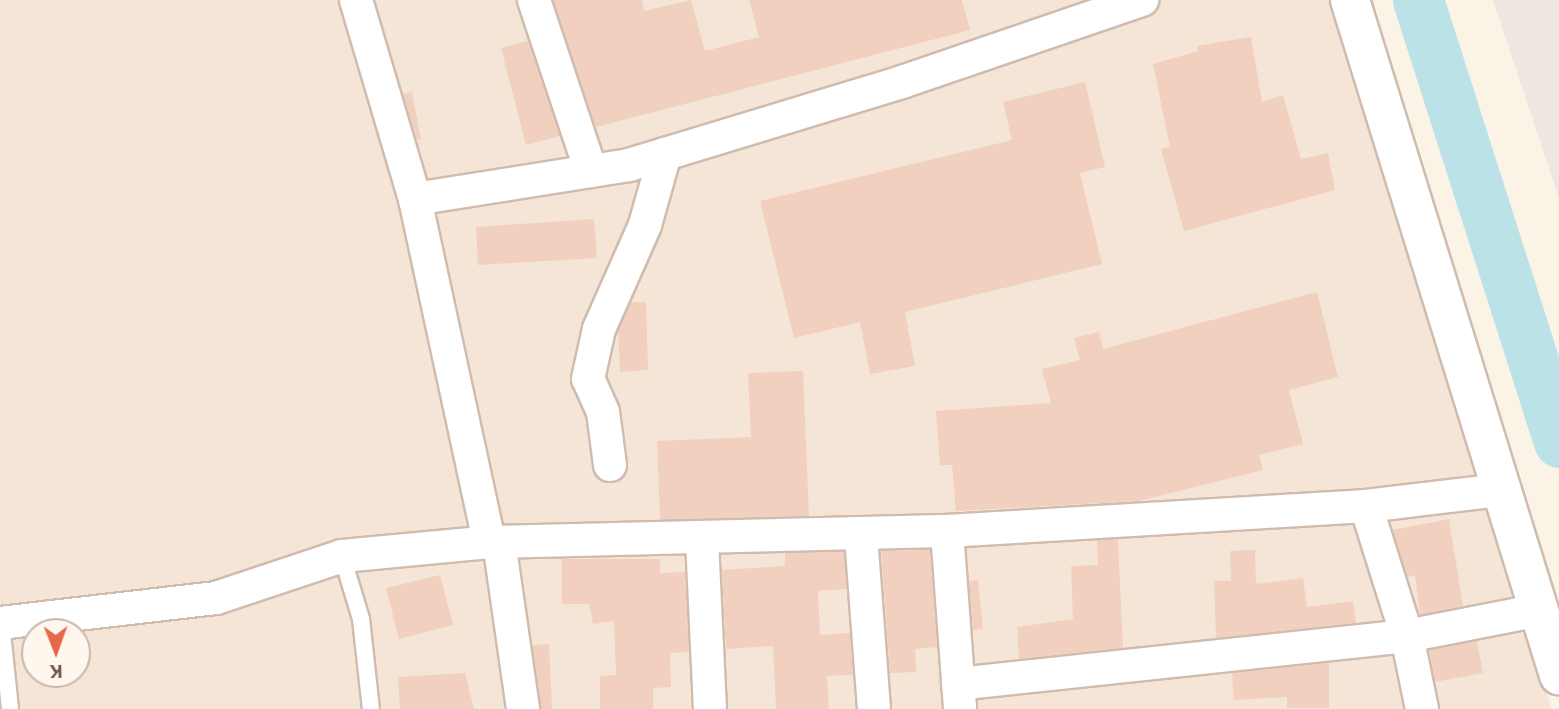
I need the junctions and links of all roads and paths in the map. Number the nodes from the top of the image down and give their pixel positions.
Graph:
1 (356, 0) edge
2 (534, 0) edge
3 (1142, 0) edge
4 (1350, 0) edge
5 (665, 154) junction
6 (591, 171) junction
7 (415, 199) junction
8 (610, 465) dead end
9 (1502, 490) junction
10 (1366, 506) junction
11 (947, 531) junction
12 (861, 536) junction
13 (702, 540) junction
14 (494, 542) junction
15 (342, 556) junction
16 (1539, 610) junction
17 (1, 623) edge
18 (1407, 636) junction
19 (1559, 675) edge
20 (959, 696) edge
21 (10, 709) edge
22 (371, 709) edge
23 (523, 709) edge
24 (710, 709) edge
25 (874, 709) edge
26 (1422, 709) edge

1 - 7 street
2 - 6 street
3 - 5 street
4 - 9 street
5 - 6 street
5 - 8 street
6 - 7 street
7 - 14 street
9 - 10 street
9 - 16 street
10 - 11 street
10 - 18 street
11 - 12 street
11 - 20 street
12 - 13 street
12 - 25 street
13 - 14 street
13 - 24 street
14 - 15 street
14 - 23 street
15 - 17 street
15 - 22 lane
16 - 18 street
16 - 19 street
17 - 21 lane
18 - 20 street
18 - 26 street

